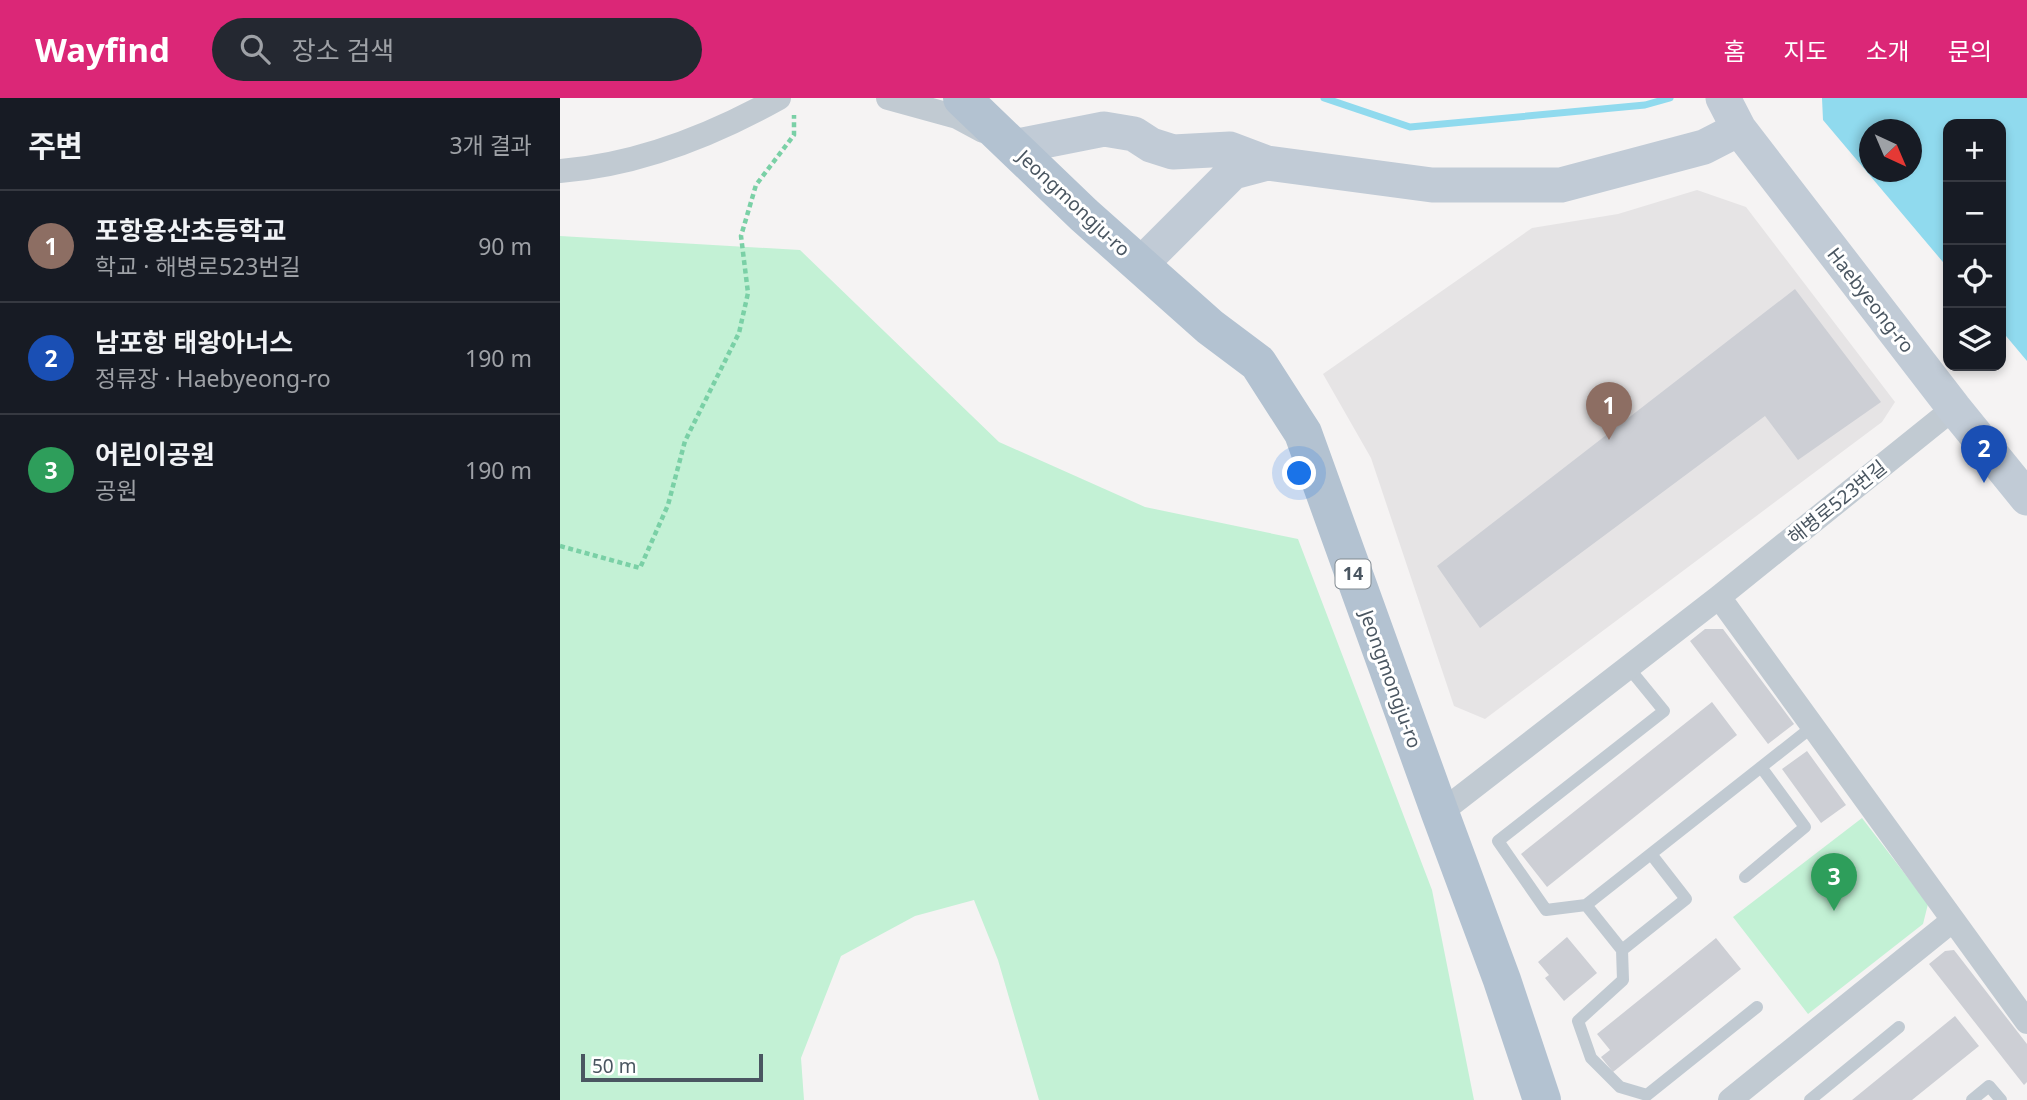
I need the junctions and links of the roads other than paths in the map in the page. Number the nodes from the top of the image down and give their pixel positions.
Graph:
1 (888, 98) edge
2 (962, 98) edge
3 (786, 104) edge
4 (1730, 113) edge
5 (1013, 147) junction
6 (1267, 163) junction
7 (560, 171) edge
8 (1140, 265) junction
9 (1954, 408) junction
10 (2027, 498) edge
11 (1719, 597) junction
12 (1628, 667) junction
13 (1812, 727) junction
14 (1761, 767) junction
15 (1440, 813) junction
16 (1651, 854) junction
17 (1745, 877) dead end
18 (1586, 905) junction
19 (1952, 921) junction
20 (1622, 950) junction
21 (1757, 1007) dead end
22 (2027, 1022) edge
23 (1899, 1027) dead end
24 (1542, 1100) edge
25 (1730, 1100) edge
26 (1810, 1100) edge
27 (1972, 1100) edge
28 (2001, 1100) edge

1 - 5 street
2 - 5 main road, Jeongmongju-ro / 14
3 - 7 street
4 - 6 street
4 - 9 street, Haebyeong-ro
5 - 6 street
5 - 8 main road, Jeongmongju-ro / 14
6 - 8 street
8 - 15 main road, Jeongmongju-ro / 14
9 - 10 street, Haebyeong-ro
9 - 11 street, 해병로523번길
11 - 12 street, 해병로523번길
11 - 13 street
12 - 15 street, 해병로523번길
12 - 18 lane
13 - 14 lane
13 - 19 street
14 - 16 lane
14 - 17 lane
15 - 24 main road, Jeongmongju-ro / 14
16 - 18 lane
16 - 20 lane
18 - 20 lane
19 - 22 street
19 - 25 street
20 - 21 lane
23 - 26 lane
27 - 28 lane

